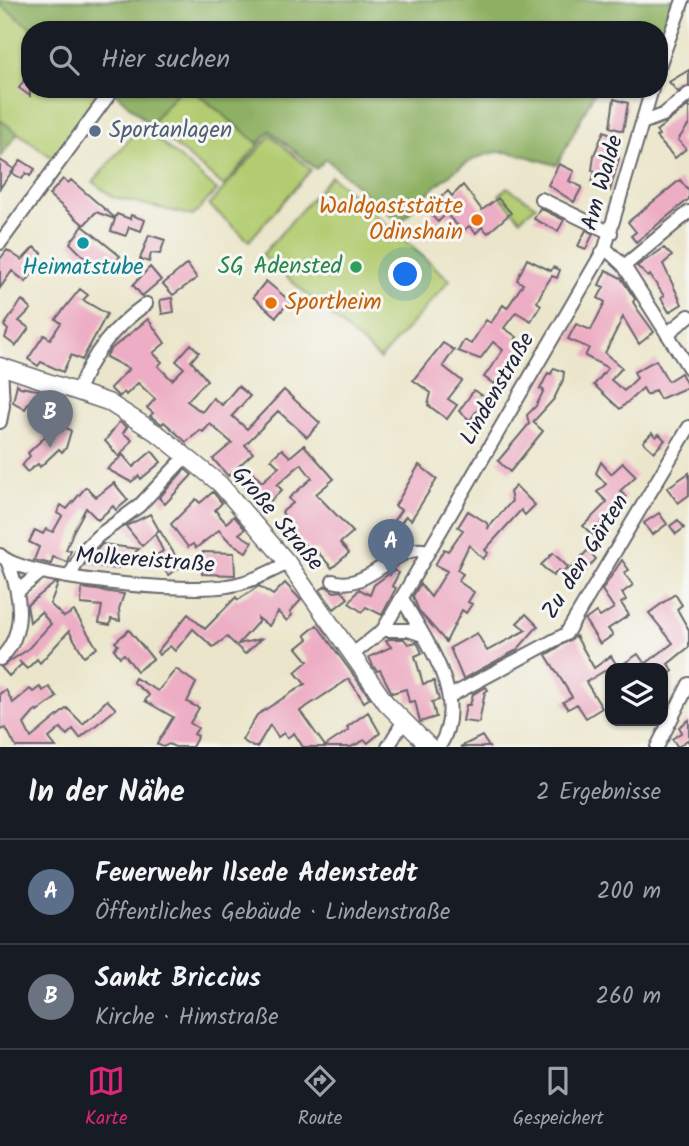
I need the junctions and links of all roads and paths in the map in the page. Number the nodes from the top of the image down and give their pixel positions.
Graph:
1 (682, 0) edge
2 (668, 40) edge
3 (689, 94) edge
4 (107, 98) edge
5 (649, 98) edge
6 (642, 123) junction
7 (541, 199) dead end
8 (689, 212) edge
9 (611, 233) junction
10 (0, 243) edge
11 (605, 248) junction
12 (624, 266) junction
13 (146, 304) dead end
14 (689, 316) edge
15 (667, 334) junction
16 (1, 366) edge
17 (689, 368) edge
18 (78, 391) junction
19 (0, 422) edge
20 (689, 427) edge
21 (187, 456) junction
22 (428, 551) junction
23 (409, 552) junction
24 (4, 559) edge
25 (288, 563) junction
26 (420, 566) junction
27 (40, 573) junction
28 (69, 577) junction
29 (333, 581) dead end
30 (18, 592) junction
31 (402, 598) junction
32 (383, 630) junction
33 (423, 635) junction
34 (353, 654) junction
35 (0, 659) edge
36 (689, 684) edge
37 (450, 696) junction
38 (403, 722) junction
39 (387, 747) edge
40 (430, 747) edge
41 (439, 747) edge
42 (657, 747) edge

1 - 2 street
3 - 6 street
4 - 10 street
5 - 6 street, Am Walde
6 - 9 street, Am Walde
7 - 9 street
8 - 12 street
9 - 11 street, Am Walde
11 - 12 street
11 - 22 street, Lindenstraße
12 - 15 street
13 - 18 street
14 - 15 street
15 - 17 street
16 - 18 main road, Große Straße
16 - 19 street
18 - 21 main road, Große Straße
20 - 37 street, Zu den Gärten
21 - 25 main road, Große Straße
21 - 28 street
22 - 23 street
22 - 26 street, Lindenstraße
23 - 26 street
23 - 29 street
24 - 27 street, Molkereistraße
24 - 30 street
25 - 28 street, Molkereistraße
25 - 34 main road, Große Straße
26 - 31 street, Lindenstraße
27 - 28 street, Molkereistraße
27 - 30 street
30 - 35 street
31 - 32 street, Lindenstraße
31 - 33 street
32 - 33 street
32 - 34 street, Lindenstraße
33 - 37 street
34 - 38 main road, Große Straße
36 - 42 street
37 - 41 street
38 - 39 street
38 - 40 main road, Große Straße

